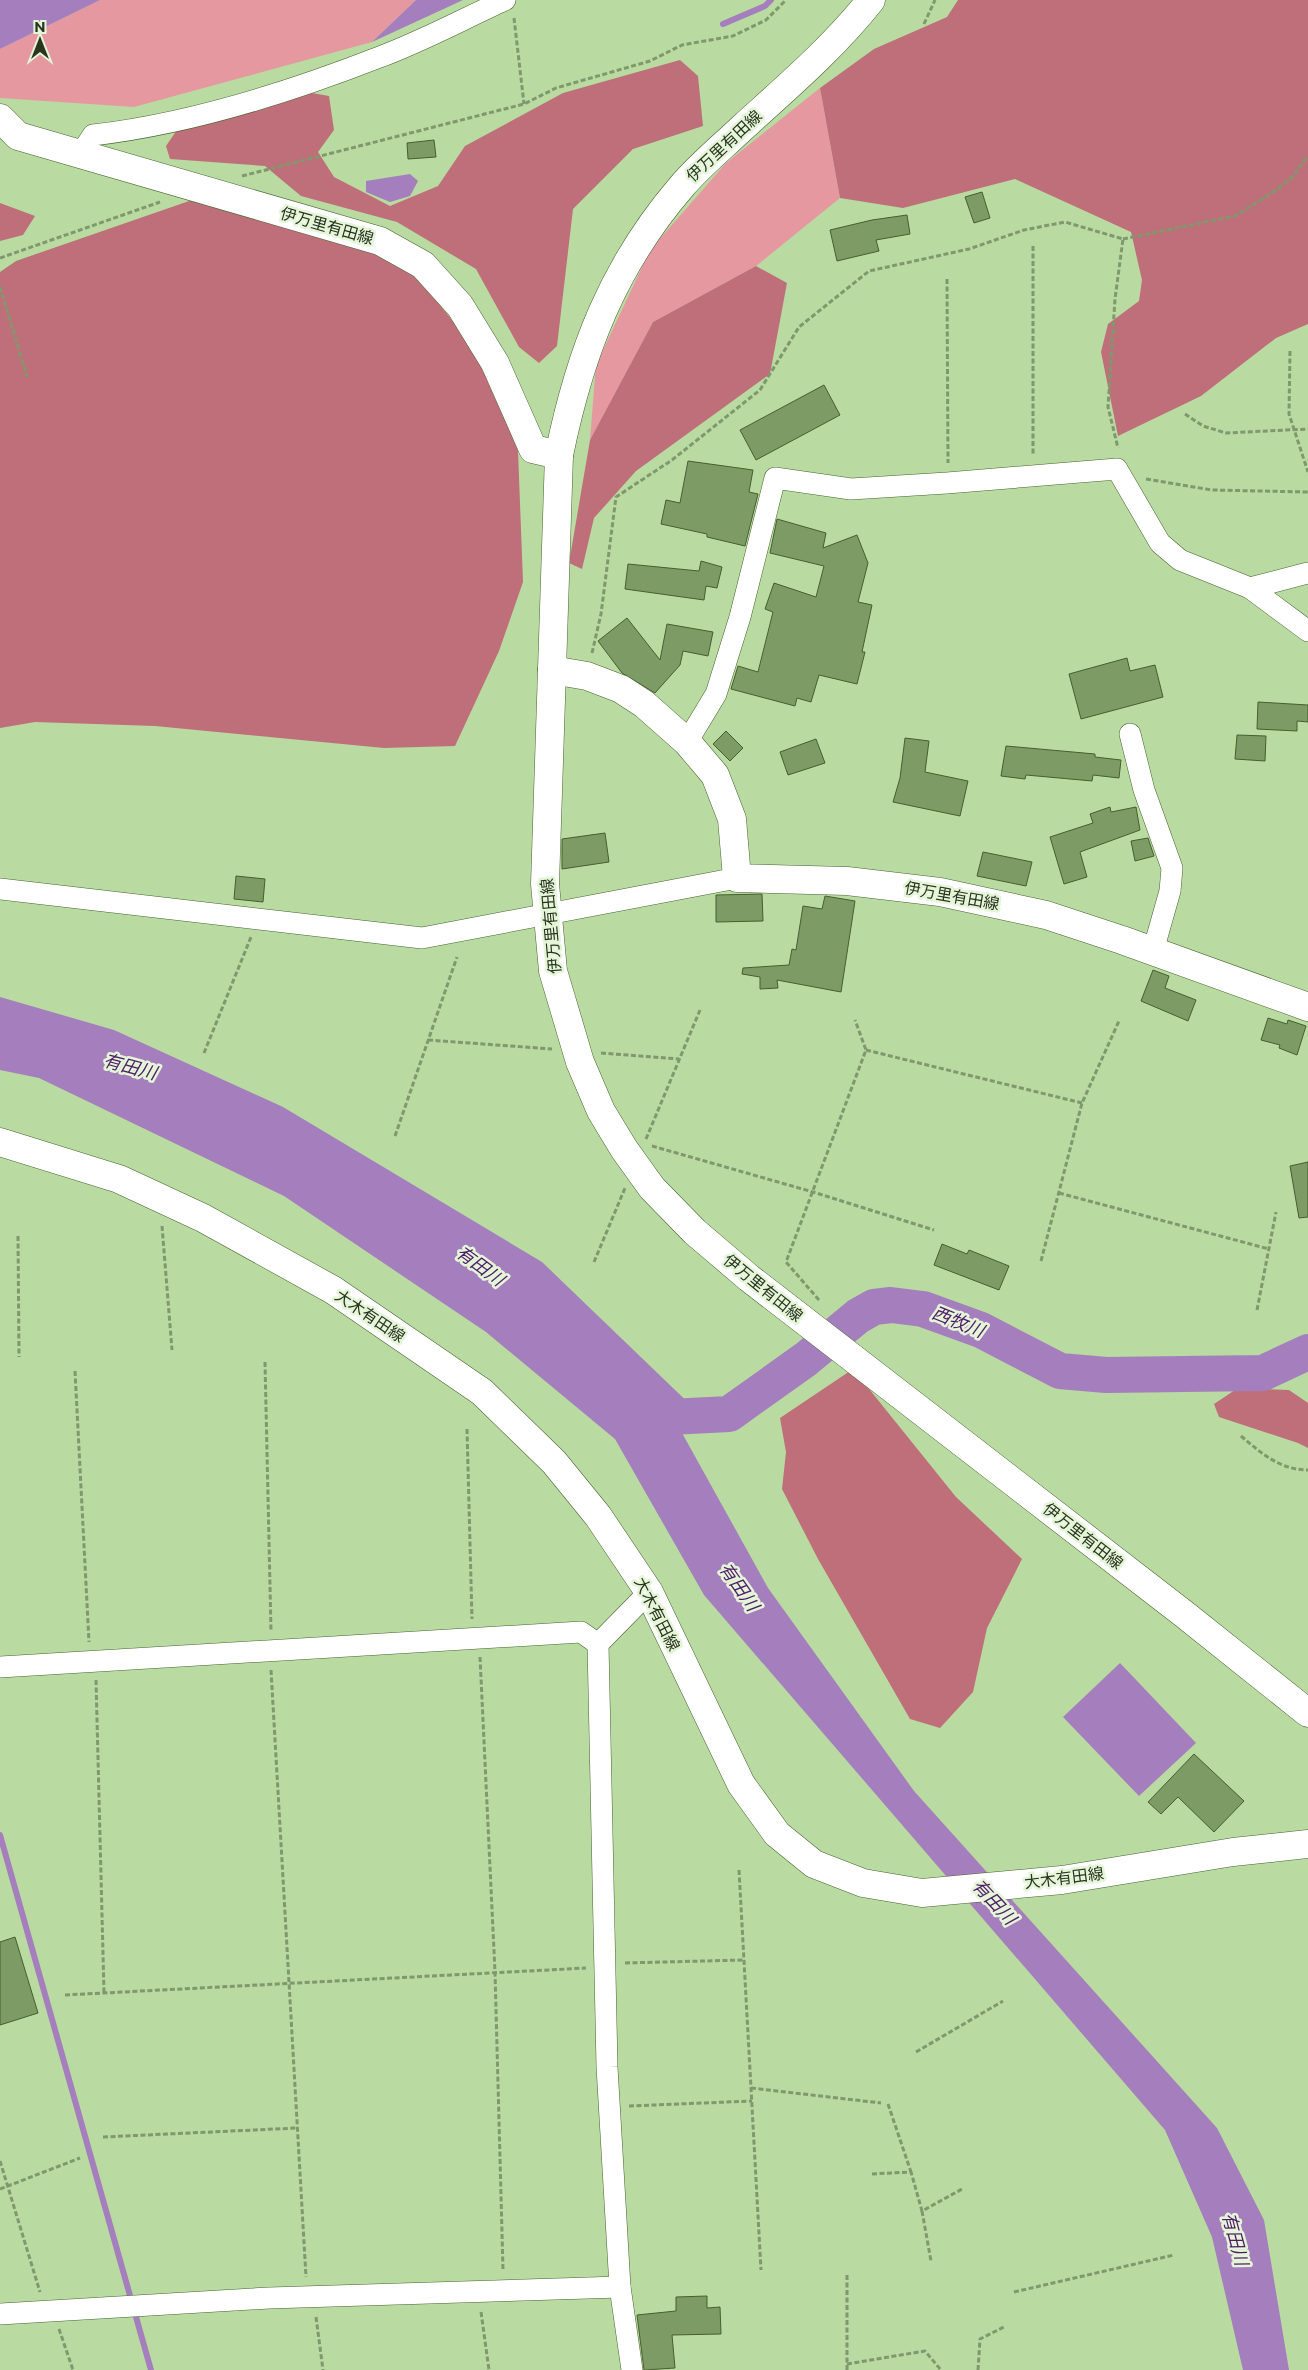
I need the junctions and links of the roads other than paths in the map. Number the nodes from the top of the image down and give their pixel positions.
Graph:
1 (871, 0) edge
2 (509, 5) edge
3 (0, 118) edge
4 (81, 153) junction
5 (559, 455) junction
6 (1308, 573) edge
7 (1250, 588) junction
8 (1308, 631) edge
9 (552, 670) junction
10 (1130, 734) dead end
11 (687, 742) junction
12 (736, 878) junction
13 (0, 889) edge
14 (546, 916) junction
15 (1153, 951) junction
16 (1308, 1007) edge
17 (0, 1142) edge
18 (649, 1592) junction
19 (598, 1644) junction
20 (0, 1667) edge
21 (1308, 1713) edge
22 (1308, 1844) edge
23 (620, 2287) junction
24 (0, 2314) edge
25 (632, 2370) edge

1 - 5 main road, 伊万里有田線
2 - 4 street
3 - 4 main road, 伊万里有田線
4 - 5 main road, 伊万里有田線
5 - 9 main road, 伊万里有田線
6 - 7 street
7 - 8 street
7 - 11 street
9 - 11 main road
9 - 14 main road, 伊万里有田線
10 - 15 street
11 - 12 main road
12 - 14 street
12 - 15 main road, 伊万里有田線
13 - 14 street
14 - 21 main road, 伊万里有田線
15 - 16 main road, 伊万里有田線
17 - 18 main road, 大木有田線
18 - 19 street
18 - 22 main road, 大木有田線
19 - 20 street
19 - 23 street
23 - 24 street
23 - 25 street

